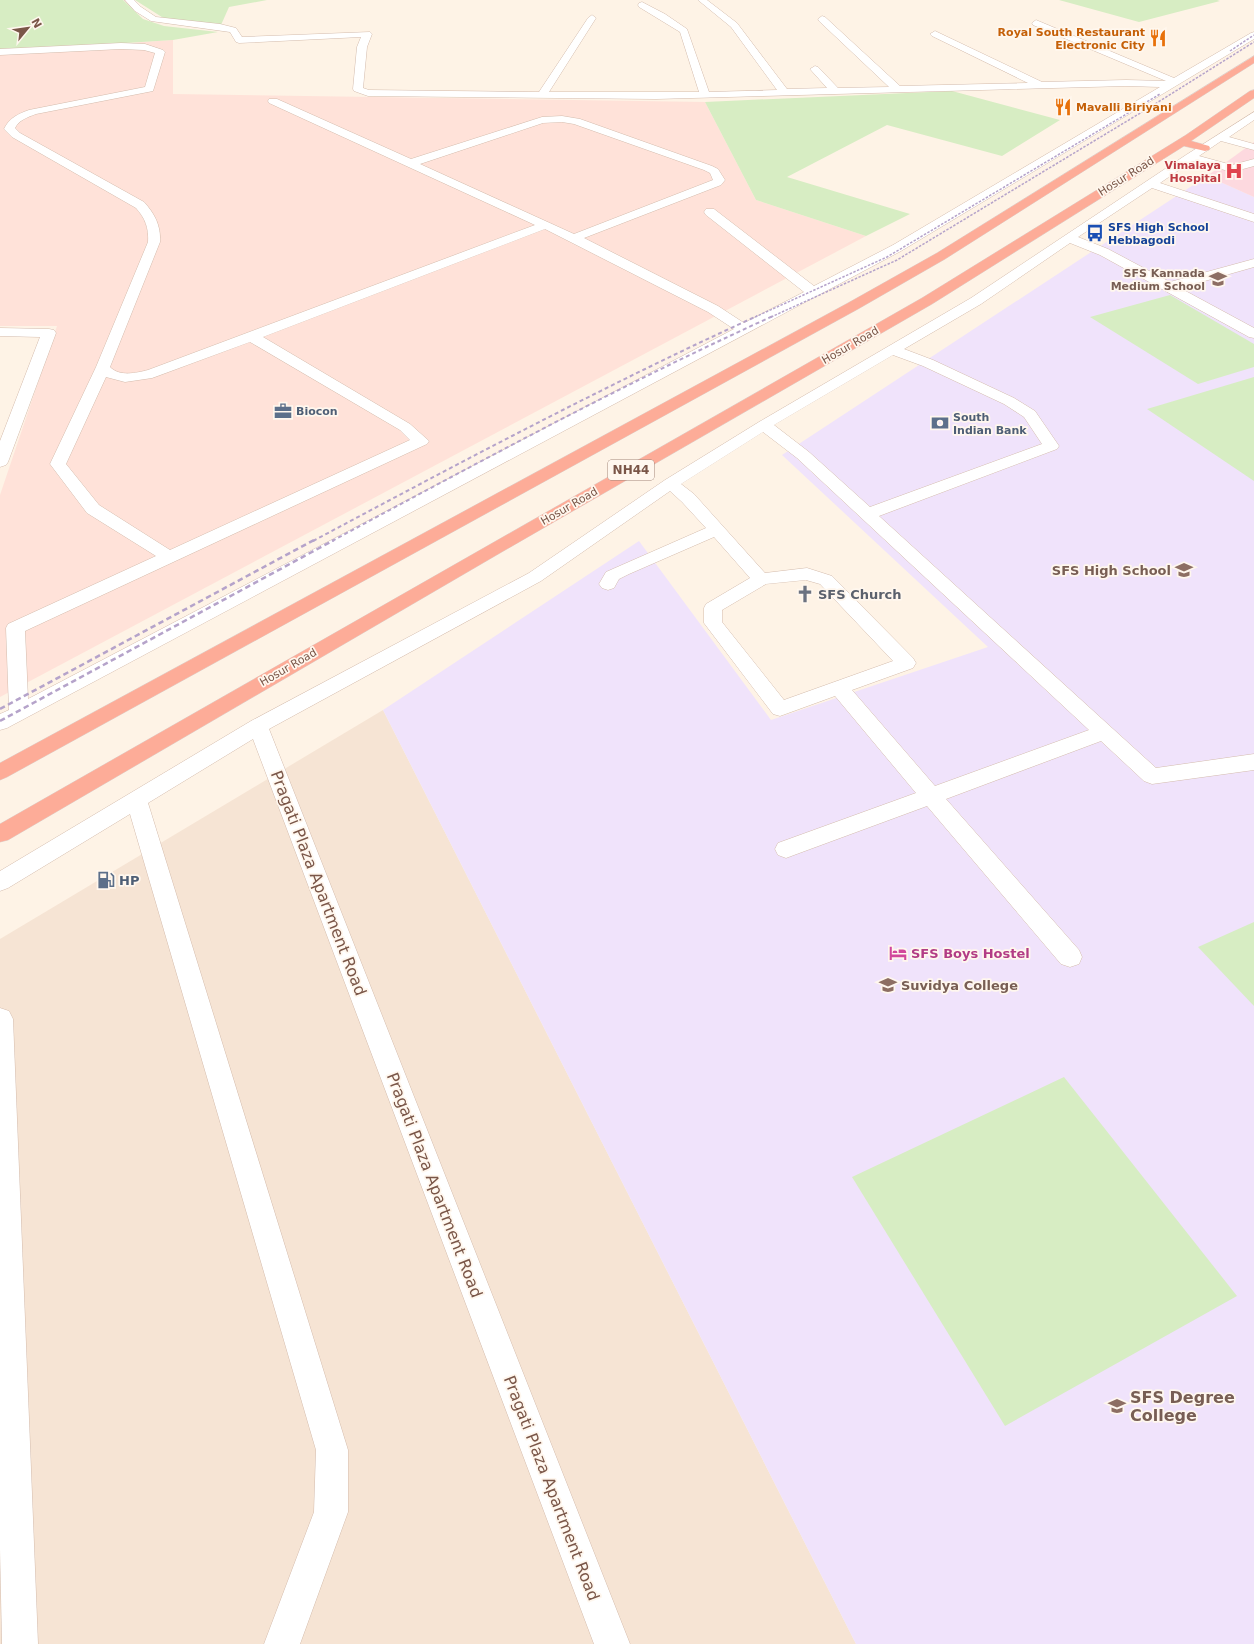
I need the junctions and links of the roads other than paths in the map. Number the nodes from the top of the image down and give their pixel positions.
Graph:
1 (129, 0) edge
2 (702, 0) edge
3 (642, 5) dead end
4 (592, 18) dead end
5 (822, 19) dead end
6 (1036, 23) dead end
7 (935, 34) dead end
8 (1254, 35) edge
9 (0, 52) edge
10 (1254, 59) edge
11 (815, 69) dead end
12 (1175, 83) junction
13 (1041, 85) junction
14 (898, 90) junction
15 (784, 92) junction
16 (836, 92) junction
17 (1254, 93) edge
18 (543, 94) junction
19 (705, 94) junction
20 (273, 101) dead end
21 (1254, 115) edge
22 (1221, 138) junction
23 (1182, 142) junction
24 (1254, 147) edge
25 (1206, 148) junction
26 (1190, 157) junction
27 (1254, 162) edge
28 (411, 163) junction
29 (1151, 184) junction
30 (710, 212) dead end
31 (1254, 218) edge
32 (545, 225) junction
33 (574, 238) junction
34 (1069, 238) junction
35 (1254, 263) edge
36 (1168, 287) junction
37 (813, 292) junction
38 (744, 329) junction
39 (0, 332) edge
40 (1254, 334) edge
41 (251, 336) junction
42 (892, 350) junction
43 (103, 367) junction
44 (764, 425) junction
45 (1, 458) edge
46 (671, 483) junction
47 (868, 514) junction
48 (718, 530) junction
49 (168, 557) junction
50 (761, 579) junction
51 (608, 584) dead end
52 (838, 687) junction
53 (19, 713) junction
54 (0, 723) edge
55 (258, 726) junction
56 (1105, 732) junction
57 (1254, 762) edge
58 (0, 772) edge
59 (933, 796) junction
60 (137, 800) junction
61 (0, 834) edge
62 (786, 849) dead end
63 (0, 882) edge
64 (1070, 957) dead end
65 (0, 1019) edge
66 (20, 1644) edge
67 (282, 1644) edge
68 (612, 1644) edge

1 - 18 street
2 - 15 street
3 - 19 street
4 - 18 street
5 - 14 street
6 - 12 street
7 - 13 street
8 - 12 street
9 - 43 street
10 - 58 highway, NH44
11 - 16 street
12 - 13 street
12 - 37 street
13 - 14 street
14 - 16 street
15 - 16 street
15 - 19 street
17 - 23 highway, Hosur Road / NH44
18 - 19 street
20 - 28 street
21 - 22 street
22 - 24 street
22 - 25 street
23 - 25 highway
23 - 61 highway, Hosur Road / NH44
25 - 26 street
26 - 27 street
26 - 29 street
28 - 32 street
28 - 33 street
29 - 31 street
29 - 34 street
30 - 37 street
32 - 33 street
32 - 41 street
33 - 38 street
34 - 36 street
34 - 42 street
35 - 36 street
36 - 40 street
37 - 38 street
38 - 53 street
39 - 45 street
41 - 43 street
41 - 49 street
42 - 44 street
42 - 47 street
43 - 49 street
44 - 46 street
44 - 47 street
46 - 48 street
46 - 55 street
47 - 56 street
48 - 50 street
48 - 51 street
49 - 53 street
50 - 52 street
50 - 52 street
52 - 59 street
53 - 54 street
55 - 60 street
55 - 68 street, Pragati Plaza Apartment Road
56 - 57 street
56 - 59 street
59 - 62 street
59 - 64 street
60 - 63 street
60 - 67 street
65 - 66 street

